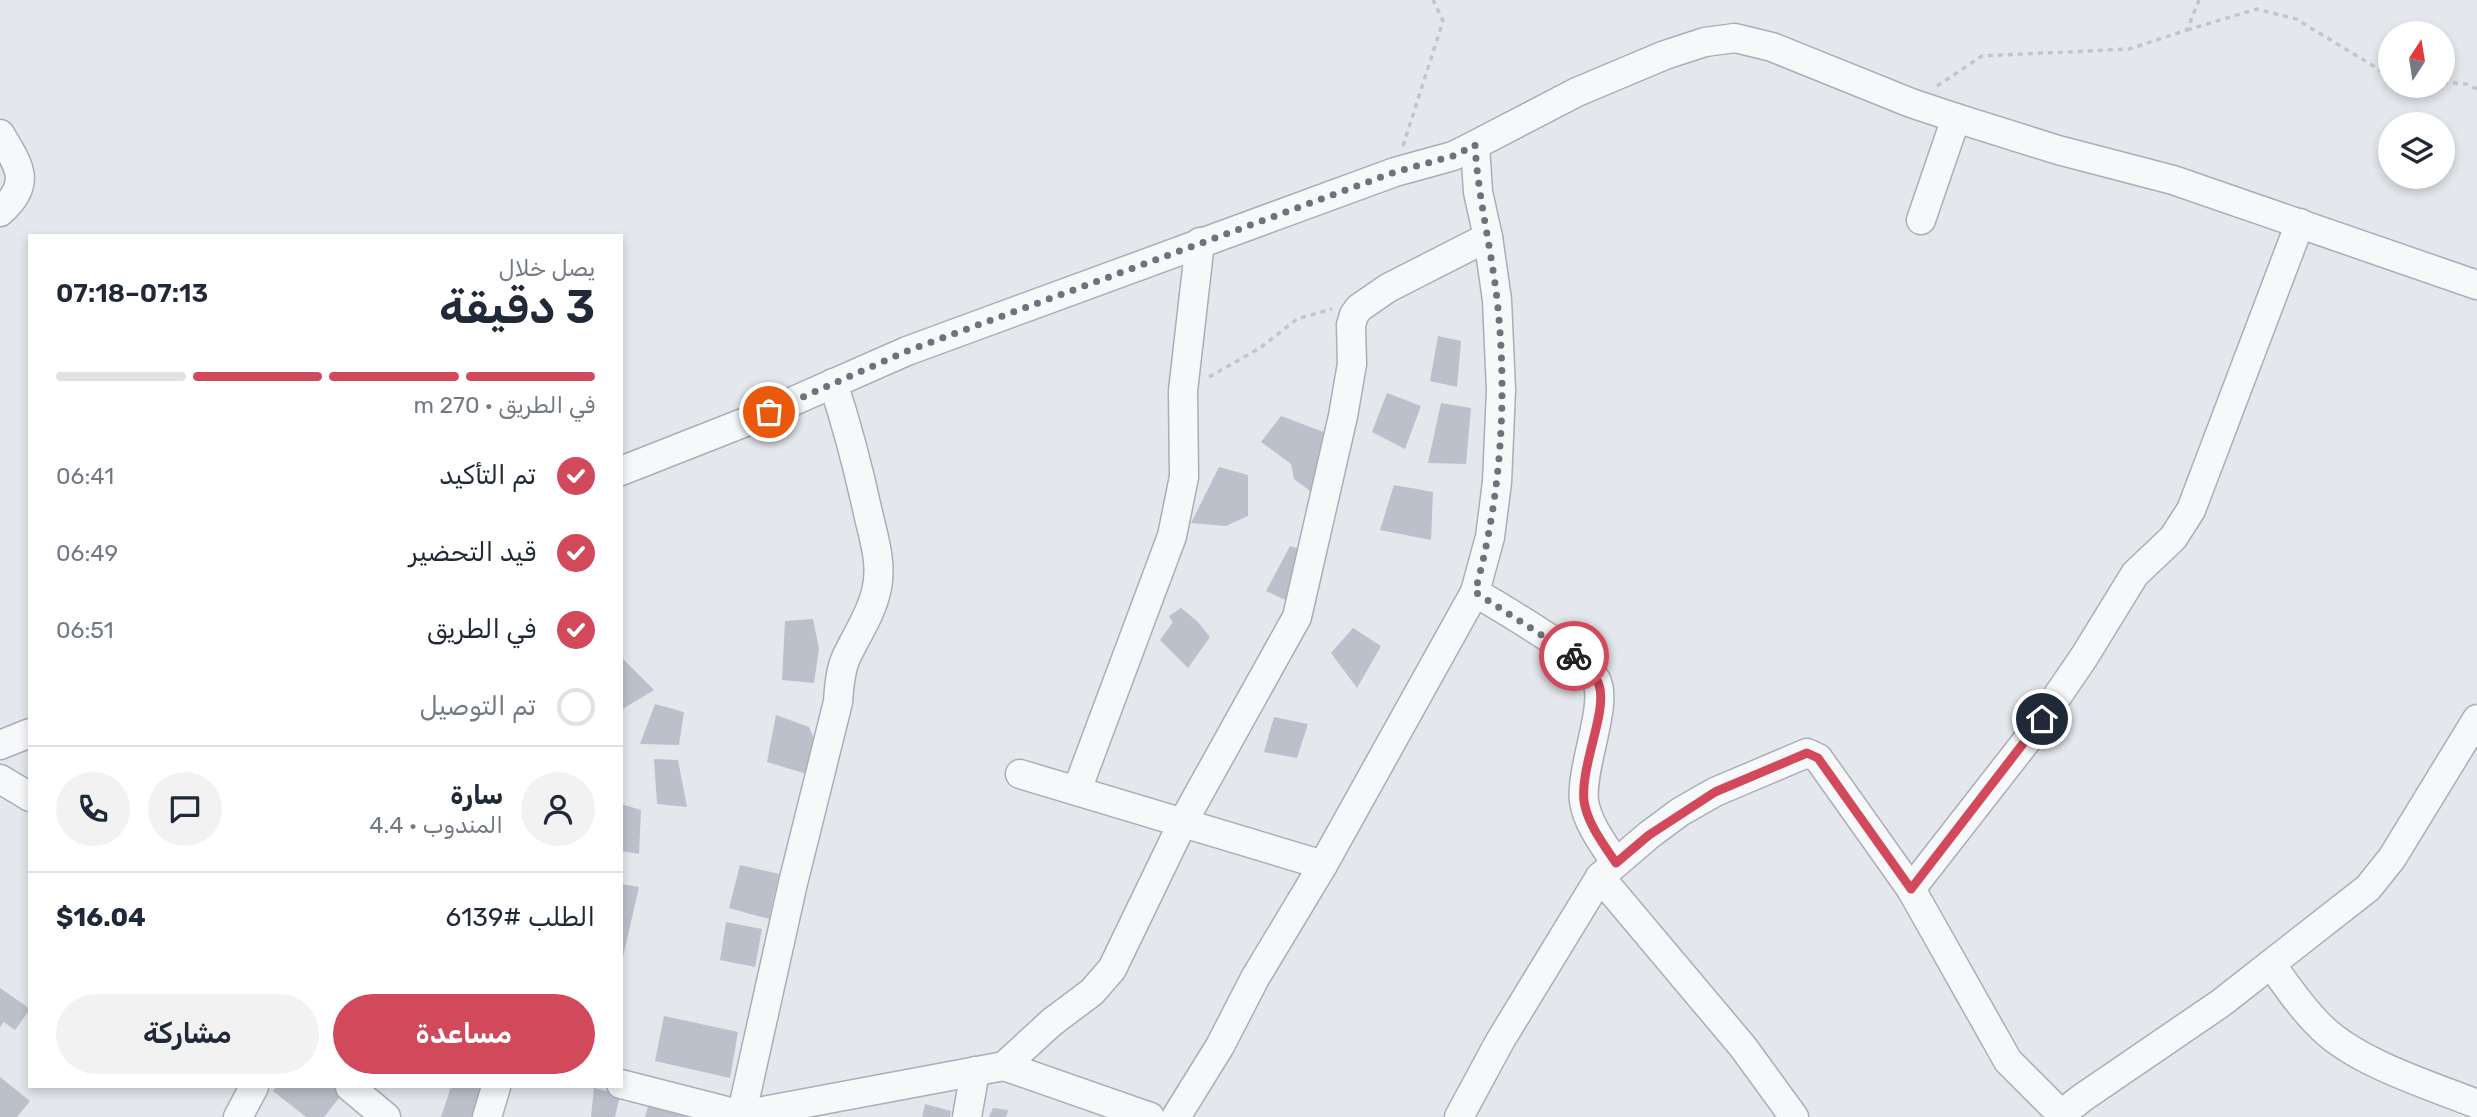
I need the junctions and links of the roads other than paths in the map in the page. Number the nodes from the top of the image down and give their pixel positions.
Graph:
1 (1956, 118) junction
2 (0, 134) edge
3 (1475, 145) junction
4 (0, 212) edge
5 (1921, 220) dead end
6 (2300, 223) junction
7 (1488, 237) junction
8 (1200, 242) junction
9 (2477, 285) edge
10 (834, 383) junction
11 (623, 470) edge
12 (1475, 592) junction
13 (2477, 719) edge
14 (28, 734) edge
15 (0, 746) edge
16 (1020, 774) dead end
17 (0, 779) edge
18 (1077, 790) junction
19 (28, 796) edge
20 (1183, 822) junction
21 (1323, 865) junction
22 (1608, 870) junction
23 (1911, 889) junction
24 (2271, 964) junction
25 (1004, 1066) junction
26 (975, 1071) junction
27 (623, 1085) edge
28 (254, 1088) edge
29 (351, 1088) edge
30 (496, 1088) edge
31 (2477, 1104) edge
32 (742, 1116) edge
33 (2061, 1116) edge
34 (239, 1117) edge
35 (386, 1117) edge
36 (487, 1117) edge
37 (967, 1117) edge
38 (1150, 1117) edge
39 (1176, 1117) edge
40 (1459, 1117) edge
41 (1794, 1117) edge

1 - 3 street
1 - 5 street
1 - 6 street
2 - 4 street
3 - 7 street
3 - 8 street
6 - 9 street
6 - 23 street
7 - 12 street
7 - 20 street
8 - 10 street
8 - 18 street
10 - 11 street
10 - 32 street
12 - 21 street
12 - 22 street
13 - 24 street
14 - 15 street
16 - 18 street
17 - 19 street
18 - 20 street
20 - 21 street
20 - 25 street
21 - 39 street
22 - 23 street
22 - 40 street
22 - 41 street
23 - 33 street
24 - 31 street
24 - 33 street
25 - 26 street
25 - 38 street
26 - 32 street
26 - 37 street
27 - 32 street
28 - 34 street
29 - 35 street
30 - 36 street

